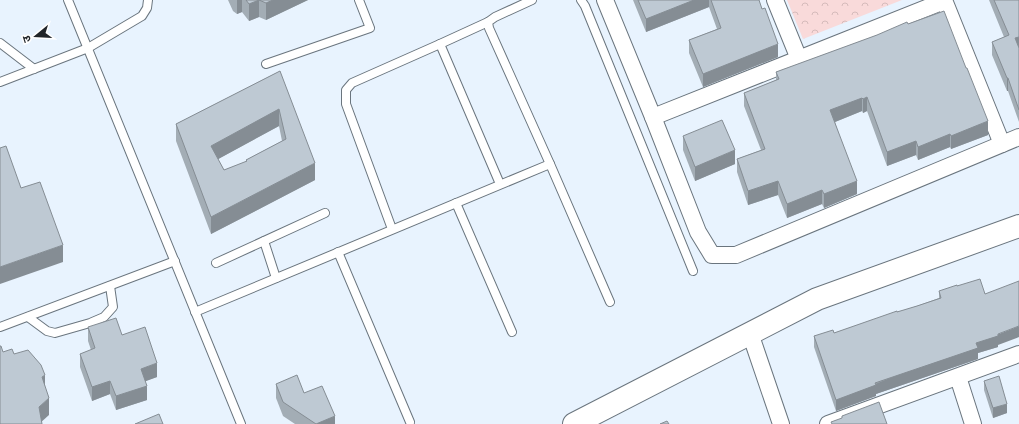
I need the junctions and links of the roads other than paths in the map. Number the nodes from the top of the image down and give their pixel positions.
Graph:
1 (68, 0) edge
2 (148, 0) edge
3 (359, 0) edge
4 (532, 0) edge
5 (581, 0) edge
6 (605, 0) edge
7 (775, 0) edge
8 (944, 0) edge
9 (488, 22) junction
10 (0, 43) edge
11 (440, 44) junction
12 (88, 48) junction
13 (799, 59) junction
14 (266, 64) dead end
15 (34, 69) junction
16 (0, 82) edge
17 (653, 117) junction
18 (1019, 136) edge
19 (1002, 144) junction
20 (550, 164) junction
21 (500, 184) junction
22 (456, 203) junction
23 (325, 212) dead end
24 (1019, 226) edge
25 (392, 229) junction
26 (264, 241) junction
27 (338, 252) junction
28 (175, 262) junction
29 (216, 263) dead end
30 (693, 271) dead end
31 (276, 278) junction
32 (110, 286) junction
33 (610, 302) dead end
34 (195, 312) junction
35 (28, 317) junction
36 (0, 327) edge
37 (512, 332) dead end
38 (750, 333) junction
39 (1019, 354) edge
40 (958, 377) junction
41 (410, 422) dead end
42 (241, 424) edge
43 (574, 424) edge
44 (781, 424) edge
45 (828, 424) edge
46 (973, 424) edge

1 - 12 lane
2 - 12 lane
3 - 14 lane
4 - 9 lane
5 - 30 lane
6 - 17 street
7 - 13 street
8 - 13 street
8 - 19 street
9 - 11 lane
9 - 20 lane
10 - 15 lane
11 - 21 lane
11 - 25 lane
12 - 15 lane
12 - 28 lane
13 - 17 street
15 - 16 lane
17 - 19 street
18 - 19 street
20 - 21 lane
20 - 33 lane
21 - 22 lane
22 - 25 lane
22 - 37 lane
23 - 26 lane
24 - 38 street
25 - 27 lane
26 - 29 lane
26 - 31 lane
27 - 31 lane
27 - 41 lane
28 - 32 lane
28 - 34 lane
31 - 34 lane
32 - 35 lane
32 - 35 lane
34 - 42 lane
35 - 36 lane
38 - 43 street
38 - 44 street
39 - 40 street
40 - 45 street
40 - 46 street

